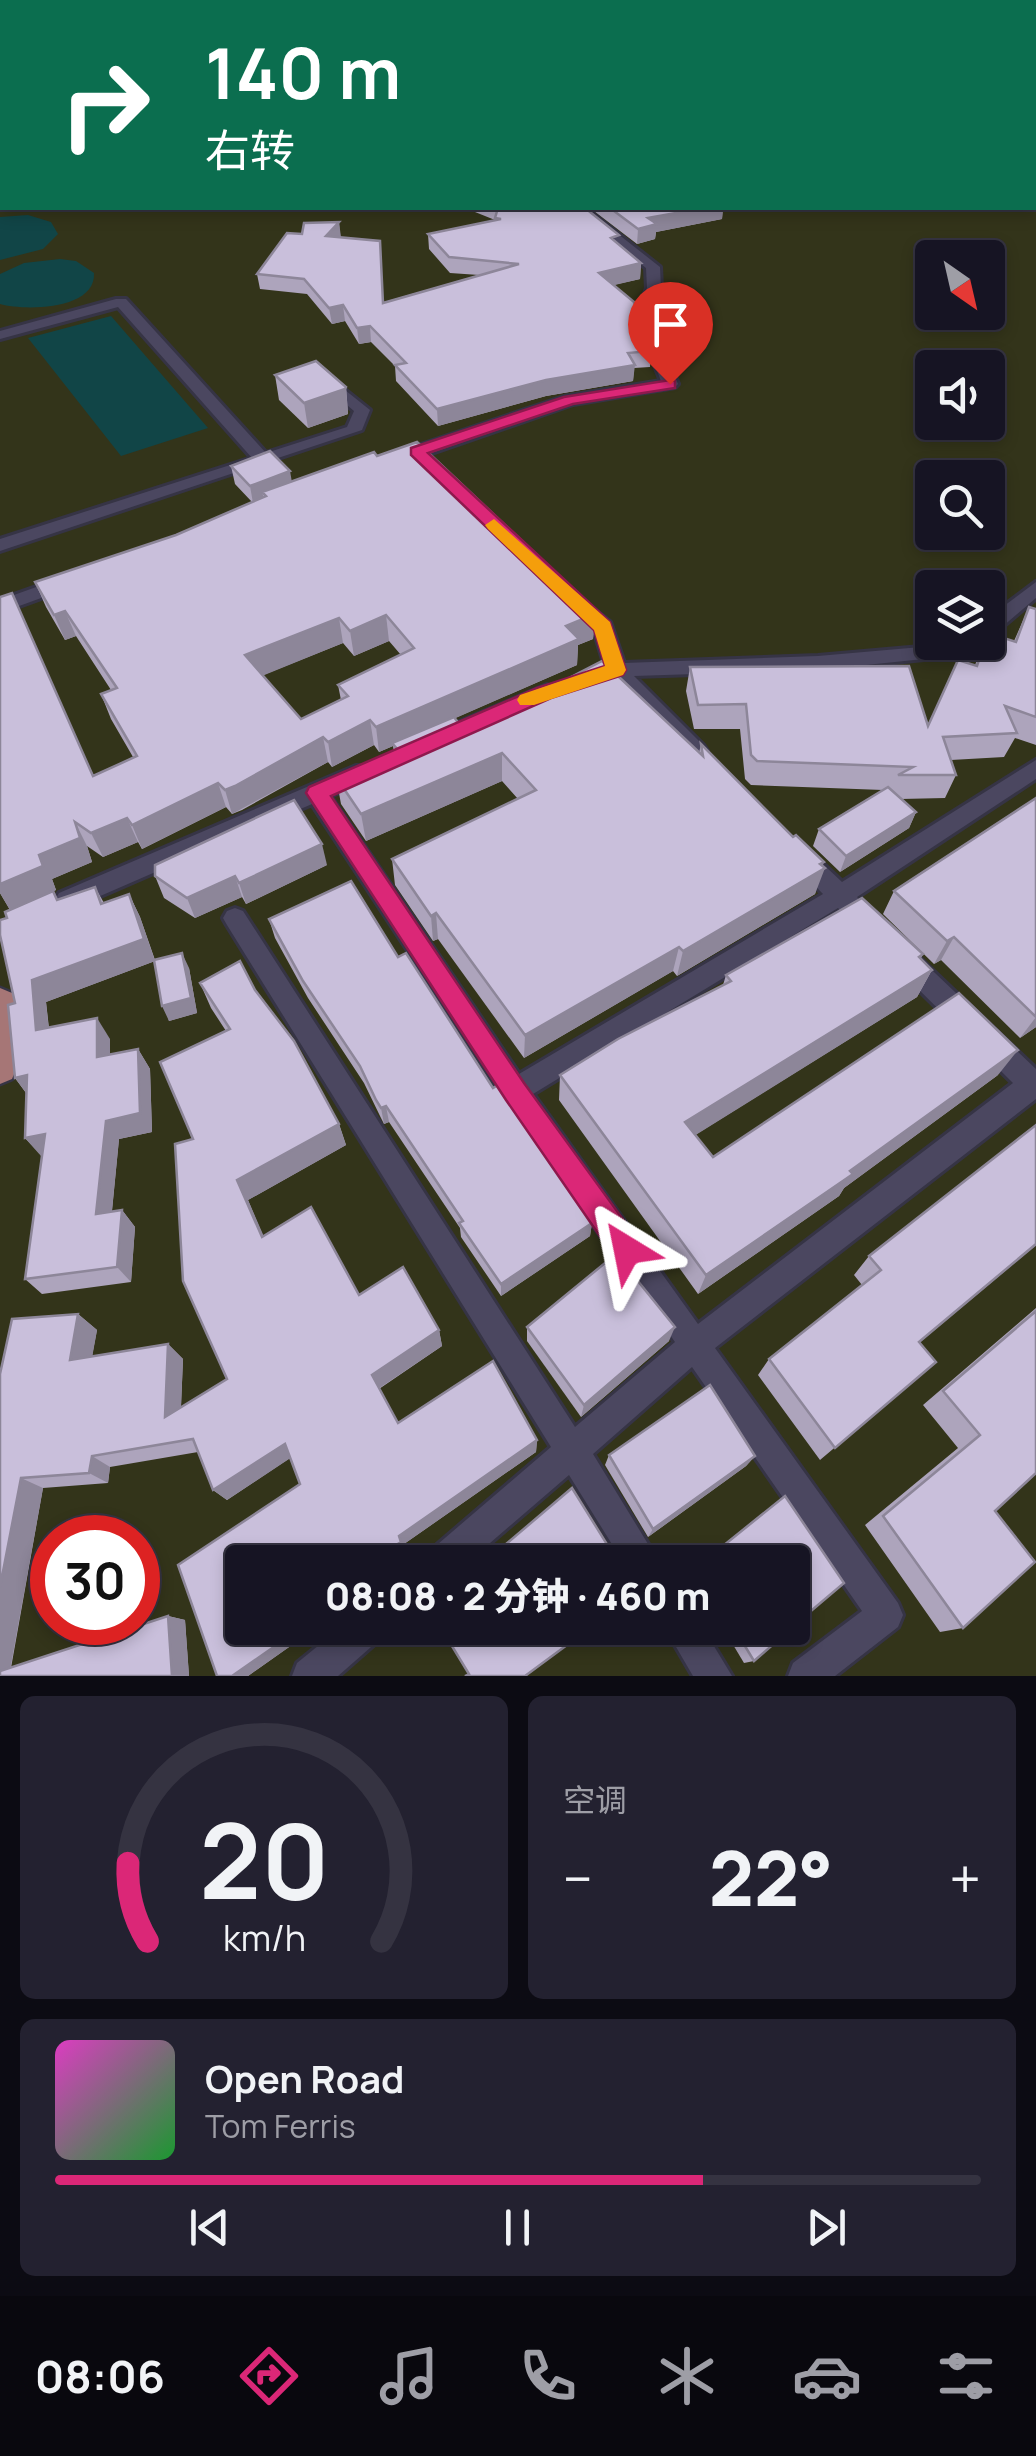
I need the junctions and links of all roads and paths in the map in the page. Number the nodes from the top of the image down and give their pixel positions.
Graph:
1 (581, 210) edge
2 (0, 335) edge
3 (316, 370) edge
4 (263, 460) junction
5 (380, 465) edge
6 (0, 545) edge
7 (90, 573) edge
8 (560, 586) edge
9 (1036, 588) edge
10 (0, 606) edge
11 (1005, 614) edge
12 (915, 653) edge
13 (616, 670) junction
14 (422, 747) edge
15 (387, 762) edge
16 (714, 768) edge
17 (1036, 768) edge
18 (317, 793) junction
19 (784, 839) edge
20 (840, 896) junction
21 (53, 906) edge
22 (234, 918) dead end
23 (0, 1002) edge
24 (0, 1068) edge
25 (1035, 1084) edge
26 (515, 1092) junction
27 (695, 1346) junction
28 (572, 1452) junction
29 (463, 1545) edge
30 (631, 1545) edge
31 (347, 1645) edge
32 (694, 1645) edge
33 (310, 1676) edge
34 (714, 1676) edge
35 (806, 1676) edge

1 - 5 street
2 - 4 street
3 - 4 street
4 - 6 street
7 - 10 street
8 - 13 street
9 - 11 street
12 - 13 street
13 - 14 street
13 - 16 street
15 - 18 street
17 - 20 street
18 - 21 street
18 - 26 street
19 - 20 street
20 - 25 street
20 - 26 street
22 - 28 street
23 - 24 main road
25 - 27 street
26 - 27 street
27 - 28 street
27 - 35 street
28 - 29 street
28 - 30 street
31 - 33 street
32 - 34 street

